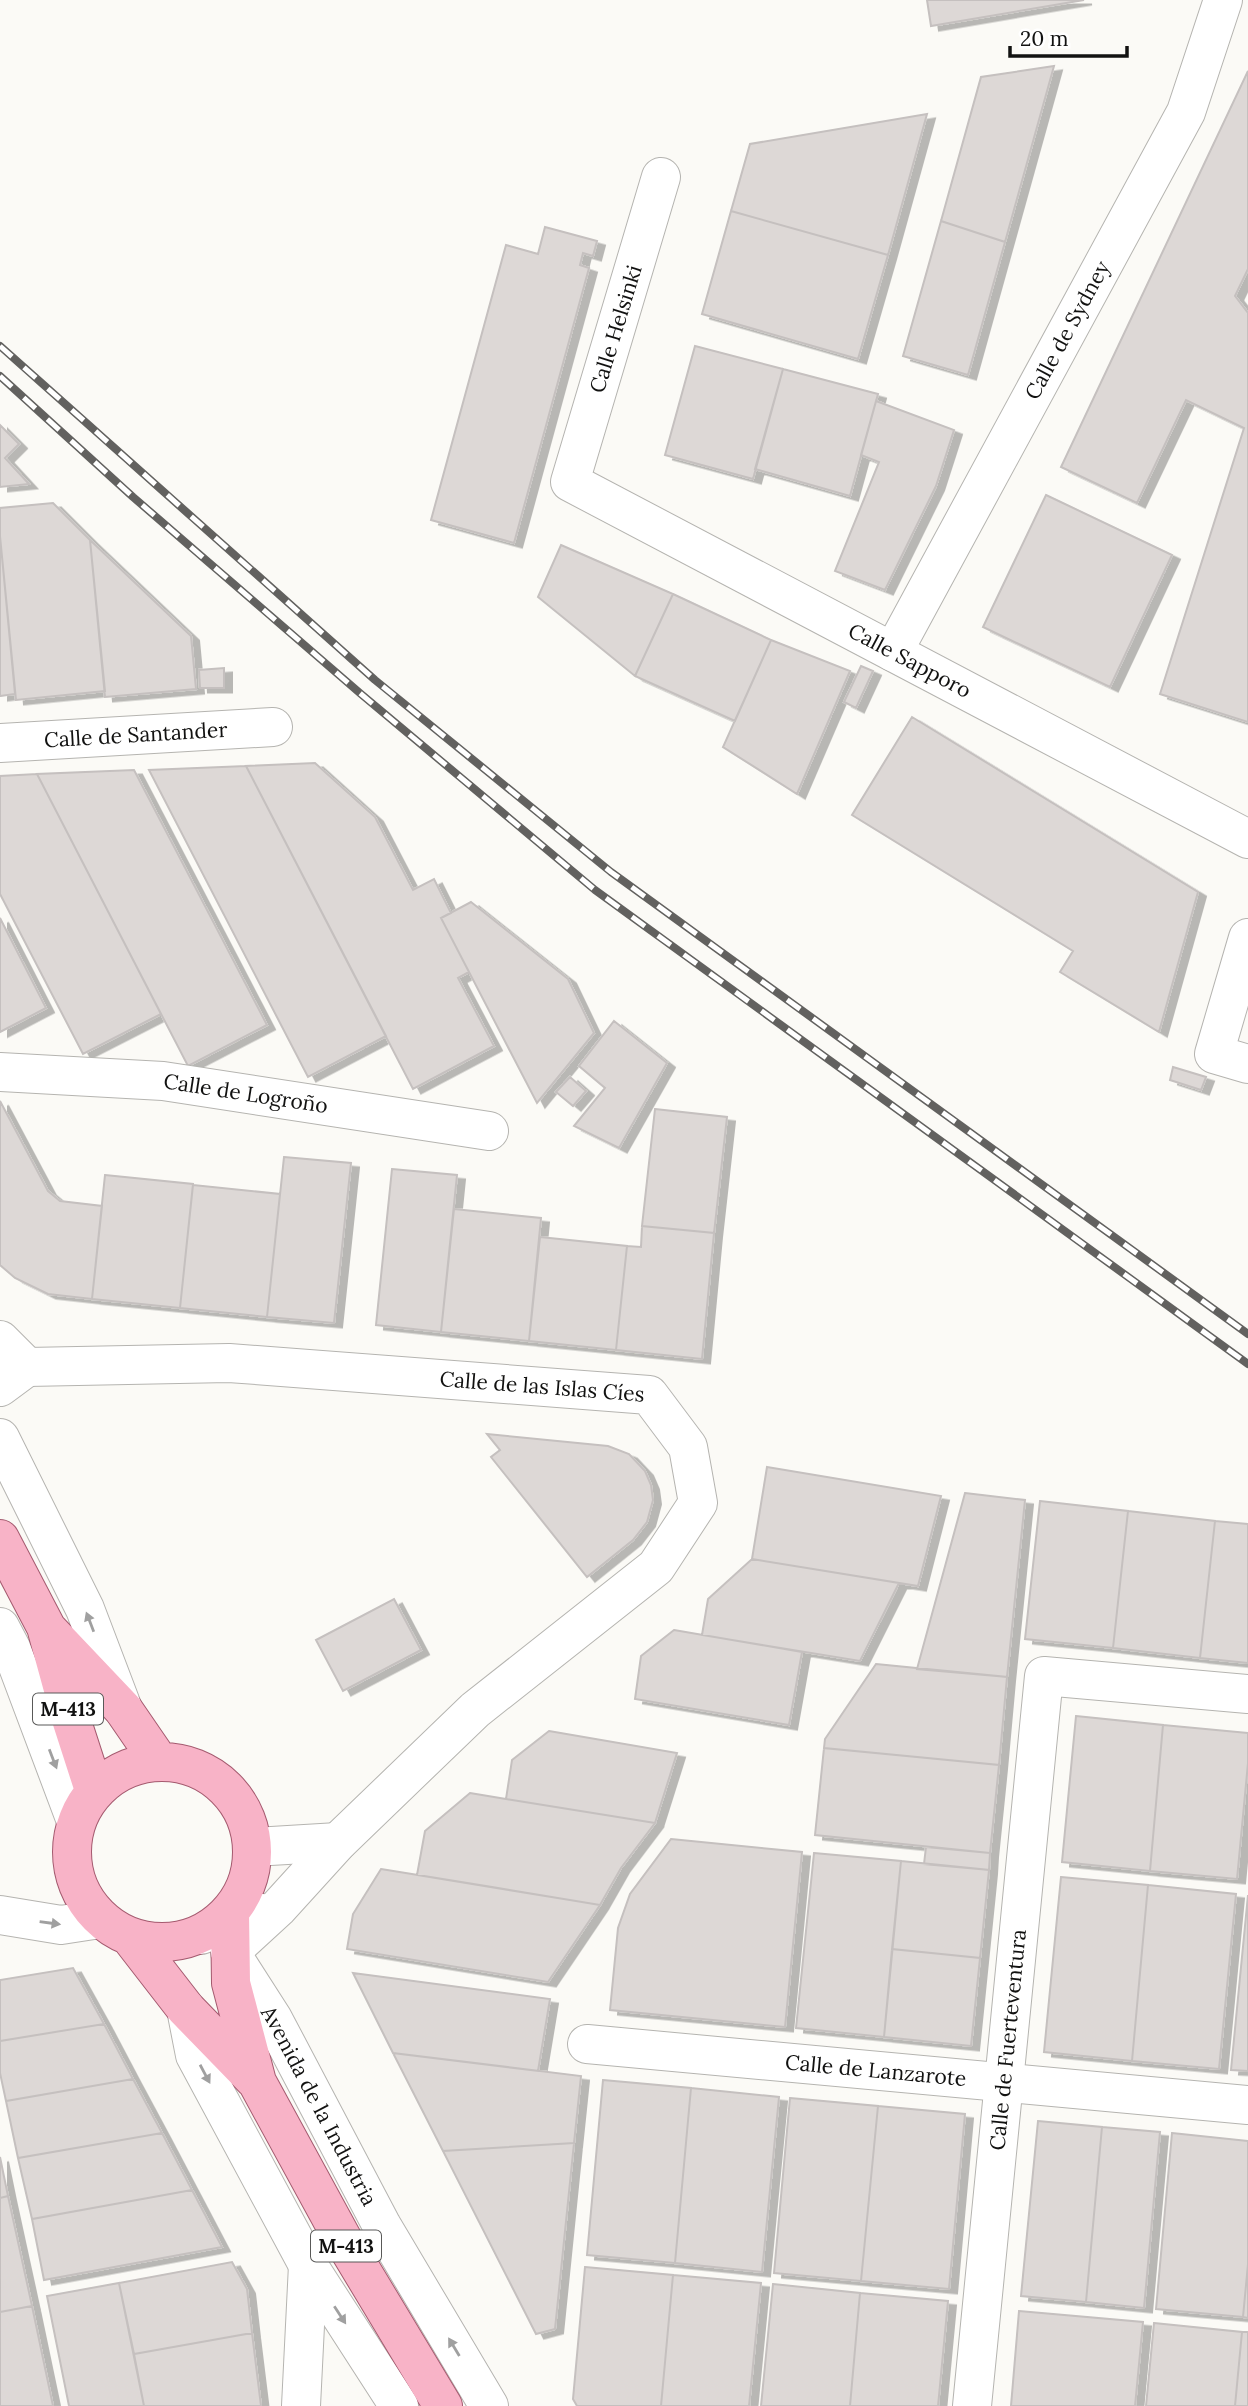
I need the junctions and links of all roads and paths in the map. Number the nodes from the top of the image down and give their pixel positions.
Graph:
1 (1223, 0) edge
2 (661, 177) dead end
3 (570, 482) joint
4 (893, 652) junction
5 (273, 727) dead end
6 (0, 743) edge
7 (1248, 839) edge
8 (1248, 937) edge
9 (1248, 1064) edge
10 (0, 1072) edge
11 (489, 1132) dead end
12 (0, 1340) edge
13 (14, 1377) edge
14 (0, 1438) edge
15 (0, 1539) edge
16 (46, 1627) junction
17 (0, 1628) edge
18 (1248, 1694) edge
19 (123, 1709) junction
20 (158, 1760) junction
21 (85, 1805) junction
22 (338, 1842) junction
23 (253, 1847) junction
24 (0, 1915) edge
25 (116, 1929) junction
26 (223, 1931) junction
27 (186, 2009) junction
28 (587, 2044) dead end
29 (257, 2081) junction
30 (1004, 2082) junction
31 (1248, 2105) edge
32 (308, 2265) junction
33 (301, 2406) edge
34 (399, 2406) edge
35 (443, 2406) edge
36 (489, 2406) edge
37 (972, 2406) edge

1 - 4 street, Calle de Sydney
2 - 3 street, Calle Helsinki
3 - 4 street, Calle Sapporo
4 - 7 street, Calle Sapporo
5 - 6 street, Calle de Santander
8 - 9 street
10 - 11 street, Calle de Logroño
12 - 13 street
13 - 22 street, Calle de las Islas Cíes
19 -> 14 street
15 - 16 main road, M-413
16 - 19 main road, M-413
16 - 21 main road, M-413
17 -> 21 street
18 - 30 street, Calle de Fuerteventura
19 - 20 main road, M-413
20 - 21 main road
20 - 23 main road
21 - 25 main road, M-413
22 - 23 street
22 - 26 street, Calle de las Islas Cíes
23 - 26 main road
24 -> 25 street
25 - 26 main road
25 - 27 main road, Avenida de la Industria / M-413
26 - 29 main road, Avenida de la Industria / M-413
36 -> 26 street, Avenida de la Industria
27 - 29 main road, Avenida de la Industria / M-413
27 -> 32 street, Avenida de la Industria
28 - 30 street, Calle de Lanzarote
29 - 35 main road, Avenida de la Industria / M-413
30 - 31 street, Calle de Lanzarote
30 - 37 street, Calle de Fuerteventura
32 - 33 street
32 -> 34 street, Avenida de la Industria

